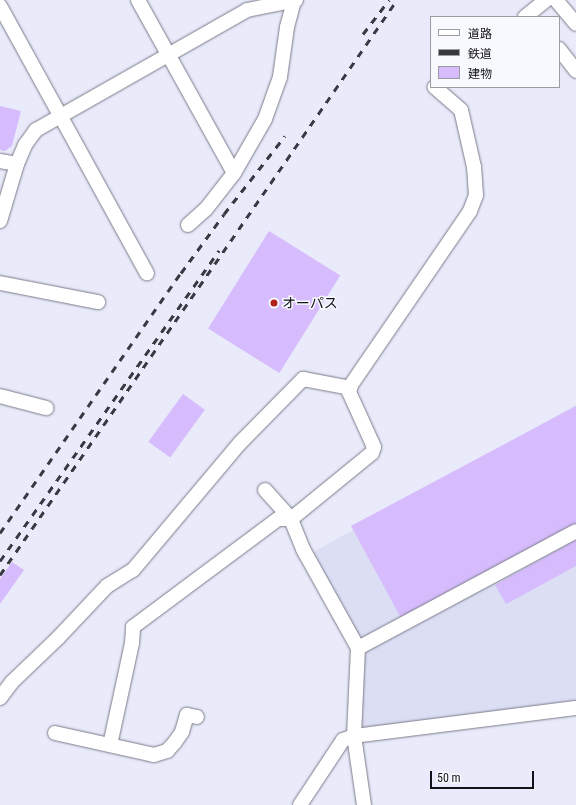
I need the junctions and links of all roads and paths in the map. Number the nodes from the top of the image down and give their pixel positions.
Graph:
1 (138, 0) edge
2 (295, 0) edge
3 (546, 0) edge
4 (556, 0) edge
5 (244, 5) edge
6 (0, 6) edge
7 (530, 15) edge
8 (576, 24) edge
9 (560, 50) edge
10 (167, 53) junction
11 (576, 71) edge
12 (436, 88) edge
13 (59, 115) junction
14 (0, 161) edge
15 (17, 164) junction
16 (234, 174) junction
17 (0, 221) edge
18 (188, 225) dead end
19 (147, 273) dead end
20 (0, 283) edge
21 (98, 302) dead end
22 (350, 388) junction
23 (0, 396) edge
24 (46, 408) dead end
25 (265, 490) dead end
26 (291, 519) junction
27 (576, 531) edge
28 (358, 648) junction
29 (0, 698) edge
30 (576, 708) edge
31 (197, 717) dead end
32 (55, 733) dead end
33 (354, 736) junction
34 (110, 745) junction
35 (300, 805) edge
36 (364, 805) edge

1 - 10 street
2 - 5 street
2 - 16 street
3 - 7 street
4 - 8 street
5 - 10 street
6 - 13 street
9 - 11 street
10 - 13 street
10 - 16 street
12 - 22 street
13 - 15 street
13 - 19 street
14 - 15 street
15 - 17 street
16 - 18 street
20 - 21 street
22 - 26 street
22 - 29 street
23 - 24 street
25 - 26 street
26 - 28 street
26 - 34 street
27 - 28 street
28 - 33 street
30 - 33 street
31 - 34 street
32 - 34 street
33 - 35 street
33 - 36 street

